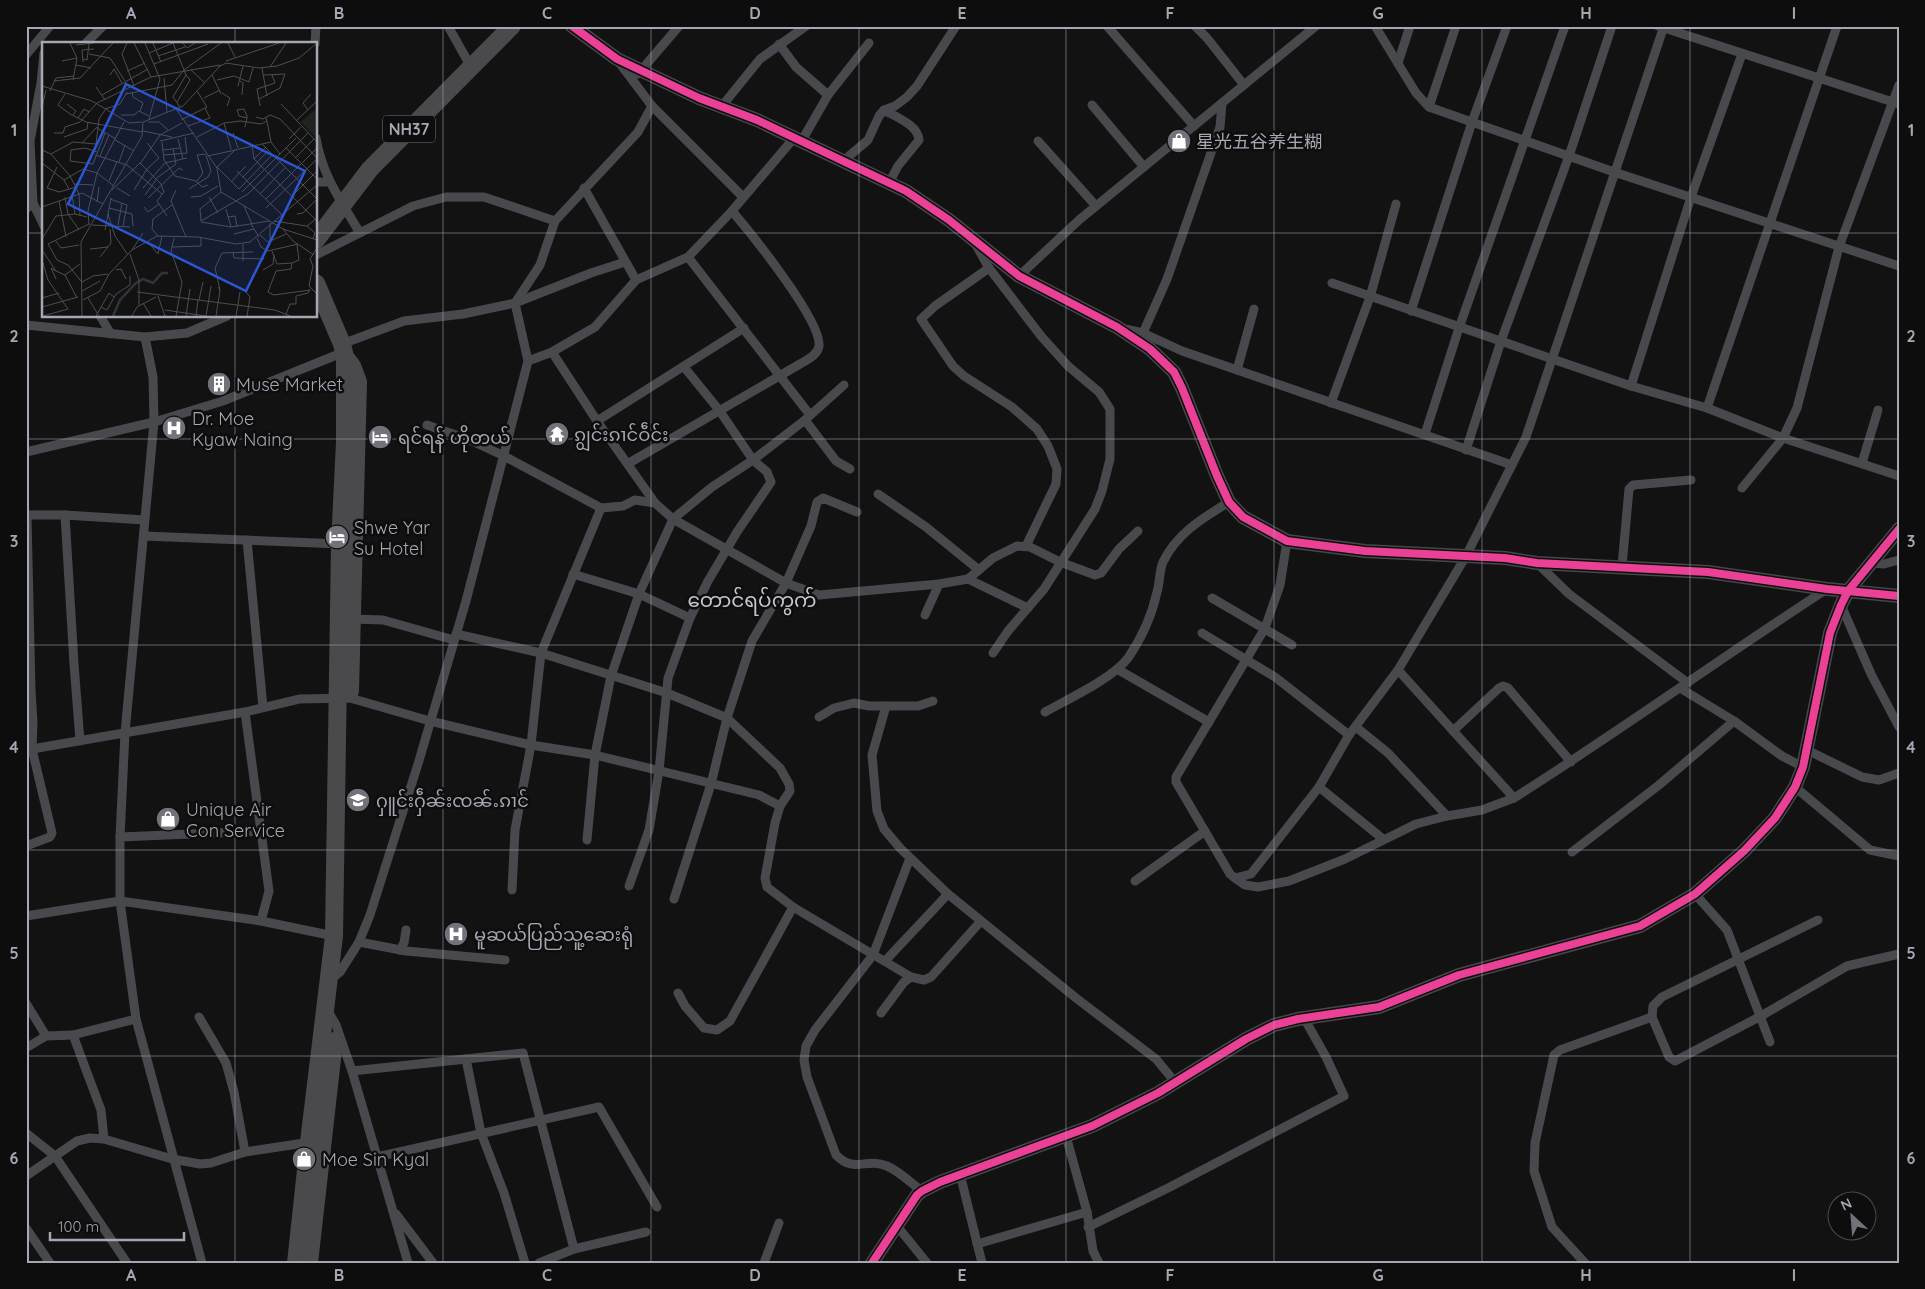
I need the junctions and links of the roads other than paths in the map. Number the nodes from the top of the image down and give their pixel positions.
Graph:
1 (103, 26) edge
2 (316, 26) edge
3 (448, 26) edge
4 (512, 26) edge
5 (572, 26) edge
6 (679, 26) edge
7 (806, 26) edge
8 (956, 26) edge
9 (1107, 26) edge
10 (1195, 26) edge
11 (1316, 26) edge
12 (1376, 26) edge
13 (1410, 26) edge
14 (1456, 26) edge
15 (1507, 26) edge
16 (1565, 26) edge
17 (1612, 26) edge
18 (1837, 26) edge
19 (1662, 27) edge
20 (48, 29) edge
21 (45, 42) edge
22 (87, 42) edge
23 (315, 42) edge
24 (869, 43) dead end
25 (779, 44) junction
26 (1742, 54) junction
27 (26, 55) edge
28 (1398, 63) junction
29 (471, 67) junction
30 (637, 75) junction
31 (1819, 78) junction
32 (42, 82) edge
33 (1244, 85) junction
34 (1899, 85) edge
35 (828, 95) junction
36 (1896, 103) edge
37 (1222, 104) junction
38 (1092, 105) dead end
39 (652, 106) junction
40 (722, 106) junction
41 (1429, 106) junction
42 (884, 110) junction
43 (1472, 122) junction
44 (1194, 126) junction
45 (28, 140) edge
46 (798, 140) junction
47 (1525, 141) junction
48 (1038, 142) dead end
49 (318, 151) edge
50 (1568, 156) junction
51 (842, 162) junction
52 (1144, 167) junction
53 (1614, 172) junction
54 (318, 182) edge
55 (329, 182) junction
56 (890, 183) junction
57 (584, 188) junction
58 (743, 197) junction
59 (1691, 197) junction
60 (343, 204) junction
61 (1396, 204) dead end
62 (30, 206) edge
63 (1096, 206) junction
64 (732, 211) junction
65 (555, 221) junction
66 (42, 223) edge
67 (1770, 223) junction
68 (360, 233) junction
69 (318, 237) edge
70 (972, 237) junction
71 (1839, 246) junction
72 (318, 254) edge
73 (688, 257) junction
74 (625, 262) junction
75 (1899, 266) edge
76 (989, 268) junction
77 (1020, 276) junction
78 (636, 280) junction
79 (1332, 283) dead end
80 (318, 288) edge
81 (1370, 297) junction
82 (515, 303) junction
83 (1254, 309) dead end
84 (1411, 311) junction
85 (101, 318) edge
86 (222, 318) edge
87 (26, 325) edge
88 (1117, 327) junction
89 (744, 328) junction
90 (1458, 328) junction
91 (1144, 333) junction
92 (111, 334) junction
93 (145, 337) junction
94 (1501, 341) junction
95 (344, 351) junction
96 (552, 352) junction
97 (1551, 358) junction
98 (528, 361) junction
99 (684, 367) junction
100 (1237, 370) junction
101 (780, 376) junction
102 (844, 385) dead end
103 (1631, 386) junction
104 (1331, 403) junction
105 (1708, 408) junction
106 (719, 410) junction
107 (1878, 410) dead end
108 (808, 418) junction
109 (597, 420) junction
110 (154, 422) junction
111 (427, 424) dead end
112 (1425, 434) junction
113 (1783, 438) junction
114 (1466, 450) junction
115 (26, 452) edge
116 (502, 455) junction
117 (753, 460) junction
118 (1862, 463) junction
119 (629, 464) junction
120 (1512, 465) junction
121 (850, 468) dead end
122 (1899, 476) edge
123 (1691, 480) dead end
124 (1742, 488) dead end
125 (878, 494) dead end
126 (1229, 502) junction
127 (655, 503) junction
128 (601, 508) junction
129 (857, 512) dead end
130 (27, 515) edge
131 (65, 515) junction
132 (673, 519) junction
133 (145, 520) junction
134 (1899, 529) edge
135 (1138, 532) dead end
136 (144, 536) junction
137 (247, 540) junction
138 (1287, 541) junction
139 (347, 544) junction
140 (1026, 546) junction
141 (728, 549) junction
142 (1466, 556) junction
143 (1899, 560) edge
144 (1060, 562) junction
145 (1537, 563) junction
146 (1872, 563) junction
147 (1622, 566) junction
148 (979, 570) junction
149 (573, 574) junction
150 (968, 579) junction
151 (786, 583) junction
152 (938, 584) junction
153 (1827, 589) junction
154 (1848, 592) junction
155 (640, 594) junction
156 (1899, 596) edge
157 (1212, 598) dead end
158 (1841, 605) junction
159 (1028, 608) junction
160 (925, 615) dead end
161 (352, 618) junction
162 (690, 618) junction
163 (1265, 628) junction
164 (1202, 633) dead end
165 (455, 637) junction
166 (1292, 645) dead end
167 (541, 653) junction
168 (993, 653) dead end
169 (1246, 660) junction
170 (1117, 669) junction
171 (1398, 670) junction
172 (611, 676) junction
173 (1688, 683) junction
174 (29, 688) edge
175 (1680, 688) junction
176 (666, 693) junction
177 (344, 697) junction
178 (933, 701) dead end
179 (886, 706) junction
180 (263, 707) junction
181 (245, 712) junction
182 (1045, 712) dead end
183 (818, 717) dead end
184 (727, 718) junction
185 (430, 721) junction
186 (1734, 721) junction
187 (30, 722) edge
188 (1209, 722) junction
189 (1356, 726) junction
190 (1899, 727) edge
191 (1453, 731) junction
192 (125, 733) junction
193 (1349, 735) junction
194 (80, 741) junction
195 (530, 745) junction
196 (32, 749) junction
197 (1807, 750) junction
198 (595, 755) junction
199 (1571, 762) junction
200 (1803, 767) junction
201 (659, 772) junction
202 (1899, 773) edge
203 (711, 784) junction
204 (1795, 786) junction
205 (1319, 787) junction
206 (1514, 798) junction
207 (780, 806) junction
208 (1447, 816) junction
209 (260, 831) junction
210 (1206, 831) junction
211 (120, 837) junction
212 (1383, 839) junction
213 (587, 840) dead end
214 (26, 846) edge
215 (1572, 852) dead end
216 (1899, 856) edge
217 (910, 858) junction
218 (1235, 878) junction
219 (1135, 881) dead end
220 (630, 886) dead end
221 (512, 890) dead end
222 (948, 894) junction
223 (1695, 894) junction
224 (674, 899) dead end
225 (120, 901) junction
226 (793, 907) junction
227 (26, 916) edge
228 (1818, 920) dead end
229 (261, 921) junction
230 (981, 921) junction
231 (406, 930) dead end
232 (334, 936) junction
233 (359, 942) junction
234 (400, 950) junction
235 (1899, 954) edge
236 (873, 955) junction
237 (1740, 958) junction
238 (505, 960) dead end
239 (885, 961) junction
240 (335, 976) junction
241 (911, 977) junction
242 (678, 993) dead end
243 (26, 1003) edge
244 (327, 1008) junction
245 (881, 1013) dead end
246 (1761, 1016) junction
247 (199, 1017) dead end
248 (1652, 1017) junction
249 (1304, 1018) junction
250 (136, 1019) junction
251 (336, 1026) junction
252 (73, 1035) junction
253 (46, 1036) junction
254 (1770, 1042) dead end
255 (26, 1048) edge
256 (466, 1059) junction
257 (352, 1071) junction
258 (1175, 1082) junction
259 (540, 1120) junction
260 (26, 1133) edge
261 (481, 1133) junction
262 (1066, 1136) junction
263 (104, 1139) junction
264 (316, 1143) junction
265 (244, 1152) junction
266 (55, 1156) junction
267 (377, 1157) junction
268 (172, 1159) junction
269 (960, 1174) junction
270 (26, 1176) edge
271 (922, 1191) junction
272 (391, 1207) junction
273 (657, 1207) dead end
274 (1087, 1212) junction
275 (779, 1222) dead end
276 (896, 1226) junction
277 (1088, 1227) junction
278 (26, 1228) edge
279 (646, 1232) dead end
280 (977, 1244) junction
281 (574, 1249) junction
282 (50, 1263) edge
283 (127, 1263) edge
284 (202, 1263) edge
285 (296, 1263) edge
286 (309, 1263) edge
287 (408, 1263) edge
288 (433, 1263) edge
289 (525, 1263) edge
290 (539, 1263) edge
291 (764, 1263) edge
292 (872, 1263) edge
293 (927, 1263) edge
294 (982, 1263) edge
295 (1099, 1263) edge
296 (1585, 1263) edge

1 - 22 street
2 - 23 street
3 - 29 street
4 - 29 highway, NH37
5 - 30 street
6 - 30 street
7 - 25 street
8 - 42 street
9 - 44 street
10 - 33 street
11 - 33 street
12 - 28 street
13 - 28 street
14 - 41 street
15 - 43 street
16 - 47 street
17 - 50 street
18 - 31 street
19 - 26 street
19 - 53 street
20 - 21 street
20 - 27 street
24 - 35 street
25 - 35 street
25 - 40 street
26 - 31 street
26 - 59 street
28 - 41 street
29 - 60 highway, NH37
30 - 39 street
30 - 40 street
31 - 36 street
31 - 67 street
32 - 45 street
33 - 37 street
34 - 36 street
35 - 46 street
36 - 71 street
37 - 44 street
37 - 91 street
38 - 52 street
39 - 57 street
39 - 58 street
40 - 46 street
41 - 43 street
42 - 51 street
42 - 56 street
43 - 47 street
43 - 84 street
44 - 52 street
45 - 62 street
46 - 51 street
46 - 58 street
47 - 50 street
47 - 90 street
48 - 63 street
49 - 55 street
50 - 53 street
50 - 94 street
51 - 56 street
52 - 63 street
53 - 59 street
53 - 97 street
54 - 55 street
55 - 60 street
56 - 70 street
57 - 65 street
57 - 74 street
58 - 64 street
59 - 67 street
59 - 103 street
60 - 68 street
60 - 69 highway, NH37
61 - 81 street
62 - 66 street
63 - 77 street
64 - 73 street
64 - 101 street
65 - 68 street
65 - 82 street
67 - 71 street
67 - 105 street
68 - 72 street
70 - 76 street
70 - 77 street
71 - 75 street
71 - 113 street
73 - 78 street
73 - 89 street
74 - 78 street
74 - 82 street
76 - 140 street
76 - 144 street
77 - 88 street
78 - 96 street
79 - 81 street
80 - 95 highway
81 - 84 street
81 - 104 street
82 - 95 street
82 - 98 street
83 - 100 street
84 - 90 street
85 - 92 street
86 - 93 street
87 - 92 street
88 - 91 street
88 - 126 street
89 - 99 street
89 - 101 street
90 - 94 street
90 - 112 street
91 - 100 street
92 - 93 street
93 - 110 street
94 - 97 street
94 - 114 street
95 - 110 street
95 - 139 highway
96 - 98 street
96 - 109 street
97 - 103 street
97 - 120 street
98 - 116 street
99 - 106 street
99 - 109 street
100 - 104 street
101 - 106 street
101 - 108 street
102 - 108 street
103 - 105 street
104 - 112 street
105 - 113 street
106 - 117 street
106 - 119 street
107 - 118 street
108 - 117 street
108 - 121 street
109 - 119 street
110 - 115 street
110 - 133 street
111 - 116 street
112 - 114 street
113 - 118 street
113 - 124 street
114 - 120 street
116 - 128 street
116 - 165 street
117 - 132 street
117 - 141 street
118 - 122 street
119 - 127 street
120 - 142 street
123 - 147 street
125 - 148 street
126 - 138 street
126 - 170 street
127 - 128 street
127 - 132 street
128 - 149 street
129 - 151 street
130 - 131 street
130 - 174 street
131 - 133 street
131 - 194 street
132 - 141 street
132 - 155 street
133 - 136 street
134 - 146 street
135 - 144 street
136 - 137 street
136 - 192 street
137 - 139 street
137 - 180 street
138 - 142 street
138 - 163 street
139 - 161 highway
139 - 177 highway
140 - 144 street
140 - 148 street
141 - 151 street
141 - 162 street
142 - 145 street
142 - 171 street
143 - 146 street
144 - 159 street
145 - 147 street
145 - 173 street
146 - 154 street
147 - 153 street
148 - 150 street
149 - 155 street
149 - 167 street
150 - 152 street
150 - 159 street
151 - 152 street
151 - 184 street
152 - 160 street
153 - 154 street
153 - 173 street
154 - 156 street
154 - 158 street
155 - 162 street
155 - 172 street
157 - 163 street
158 - 190 street
158 - 197 street
159 - 168 street
161 - 165 street
161 - 177 highway
162 - 176 street
163 - 166 street
163 - 169 street
164 - 169 street
165 - 167 street
165 - 185 street
167 - 172 street
167 - 195 street
169 - 188 street
169 - 193 street
170 - 182 street
170 - 188 street
171 - 189 street
171 - 191 street
172 - 176 street
172 - 198 street
173 - 175 street
174 - 187 street
175 - 186 street
175 - 199 street
176 - 184 street
176 - 201 street
177 - 180 street
177 - 185 street
177 - 232 highway
177 - 240 highway
178 - 179 street
179 - 183 street
179 - 217 street
180 - 181 street
181 - 192 street
181 - 209 street
184 - 203 street
184 - 207 street
185 - 195 street
185 - 233 street
186 - 200 street
186 - 215 street
187 - 196 street
188 - 210 street
189 - 193 street
189 - 208 street
191 - 199 street
191 - 206 street
192 - 194 street
192 - 211 street
193 - 205 street
194 - 196 street
195 - 198 street
195 - 221 street
196 - 214 street
197 - 200 street
197 - 202 street
198 - 201 street
198 - 213 street
199 - 206 street
200 - 204 street
201 - 203 street
201 - 220 street
203 - 207 street
203 - 224 street
204 - 216 street
204 - 223 street
205 - 212 street
205 - 218 street
206 - 208 street
207 - 226 street
208 - 212 street
209 - 211 street
209 - 229 street
210 - 218 street
210 - 219 street
211 - 225 street
212 - 218 street
217 - 222 street
217 - 236 street
222 - 230 street
222 - 239 street
223 - 237 street
223 - 249 street
225 - 227 street
225 - 229 street
225 - 250 street
226 - 236 street
226 - 242 street
228 - 237 street
229 - 232 street
230 - 241 street
230 - 258 street
231 - 234 street
232 - 240 highway
233 - 234 street
233 - 240 street
234 - 238 street
235 - 246 street
236 - 239 street
236 - 271 street
237 - 246 street
237 - 248 street
239 - 241 street
240 - 244 highway
240 - 251 highway
241 - 245 street
243 - 253 street
244 - 251 street
244 - 264 highway
246 - 248 street
246 - 254 street
247 - 265 street
248 - 296 street
249 - 258 street
249 - 277 street
250 - 252 street
250 - 268 street
251 - 257 street
251 - 264 highway
252 - 253 street
252 - 263 street
253 - 255 street
256 - 257 street
256 - 259 street
256 - 261 street
257 - 267 street
258 - 262 street
259 - 261 street
259 - 273 street
259 - 281 street
260 - 266 street
261 - 267 street
261 - 289 street
262 - 269 street
262 - 274 street
263 - 266 street
263 - 268 street
264 - 265 street
264 - 285 highway
264 - 286 highway
265 - 268 street
266 - 270 street
266 - 283 street
267 - 272 street
268 - 284 street
269 - 271 street
269 - 280 street
271 - 276 street
272 - 287 street
272 - 288 street
274 - 277 street
274 - 280 street
275 - 291 street
276 - 292 street
276 - 293 street
277 - 295 street
278 - 282 street
279 - 281 street
280 - 294 street
281 - 290 street

